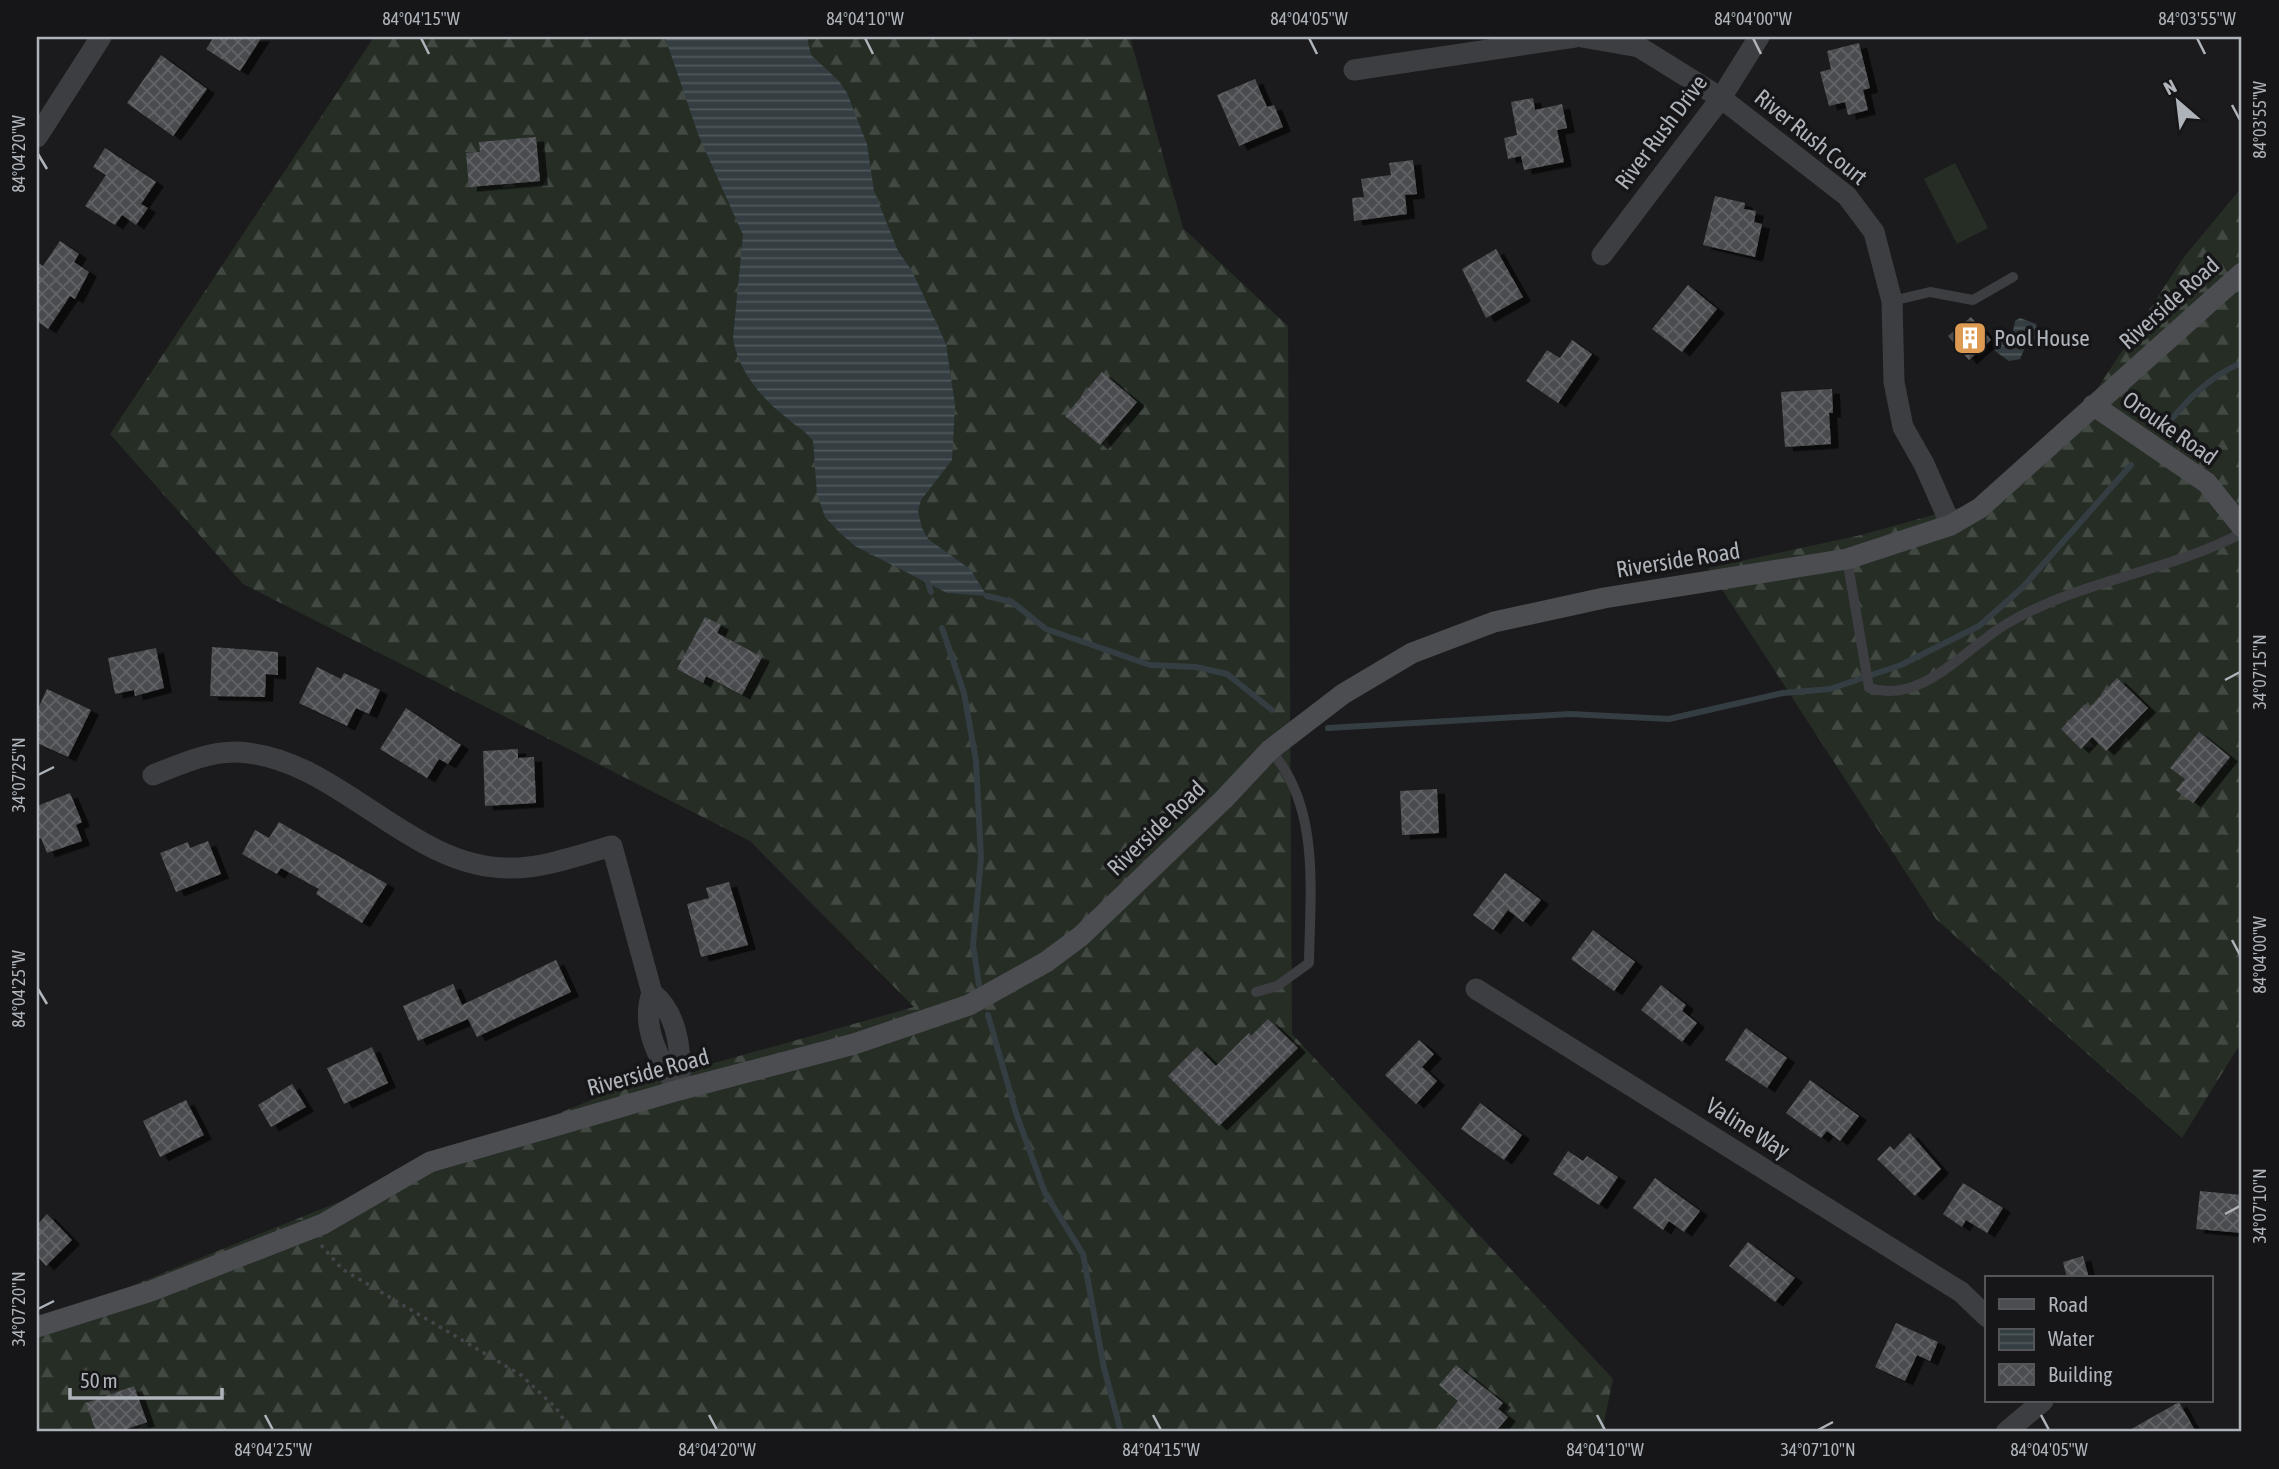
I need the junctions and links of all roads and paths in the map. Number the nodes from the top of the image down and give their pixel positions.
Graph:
1 (101, 37) edge
2 (1575, 37) edge
3 (1582, 37) edge
4 (1759, 37) edge
5 (1354, 70) dead end
6 (1721, 98) junction
7 (37, 137) edge
8 (1602, 255) dead end
9 (2242, 273) edge
10 (2013, 278) dead end
11 (1892, 301) junction
12 (2093, 405) junction
13 (1951, 525) junction
14 (2242, 527) edge
15 (2242, 533) edge
16 (1847, 559) junction
17 (1270, 750) junction
18 (153, 775) dead end
19 (1476, 989) dead end
20 (1256, 992) dead end
21 (679, 1090) junction
22 (308, 1230) junction
23 (1985, 1315) edge
24 (37, 1327) edge
25 (2042, 1402) edge
26 (572, 1432) edge
27 (2006, 1432) edge

1 - 7 street
2 - 5 street
3 - 6 street, River Rush Court
4 - 6 street, River Rush Drive
6 - 8 street, River Rush Drive
6 - 11 street, River Rush Court
9 - 12 street, Riverside Road
10 - 11 lane
11 - 13 street, River Rush Court
12 - 13 street, Riverside Road
12 - 14 street, Orouke Road
13 - 16 street, Riverside Road
15 - 16 lane
16 - 17 street, Riverside Road
17 - 20 lane
17 - 21 street, Riverside Road
18 - 21 street
19 - 23 street, Valine Way
21 - 22 street, Riverside Road
22 - 24 street, Riverside Road
22 - 26 path
25 - 27 street

